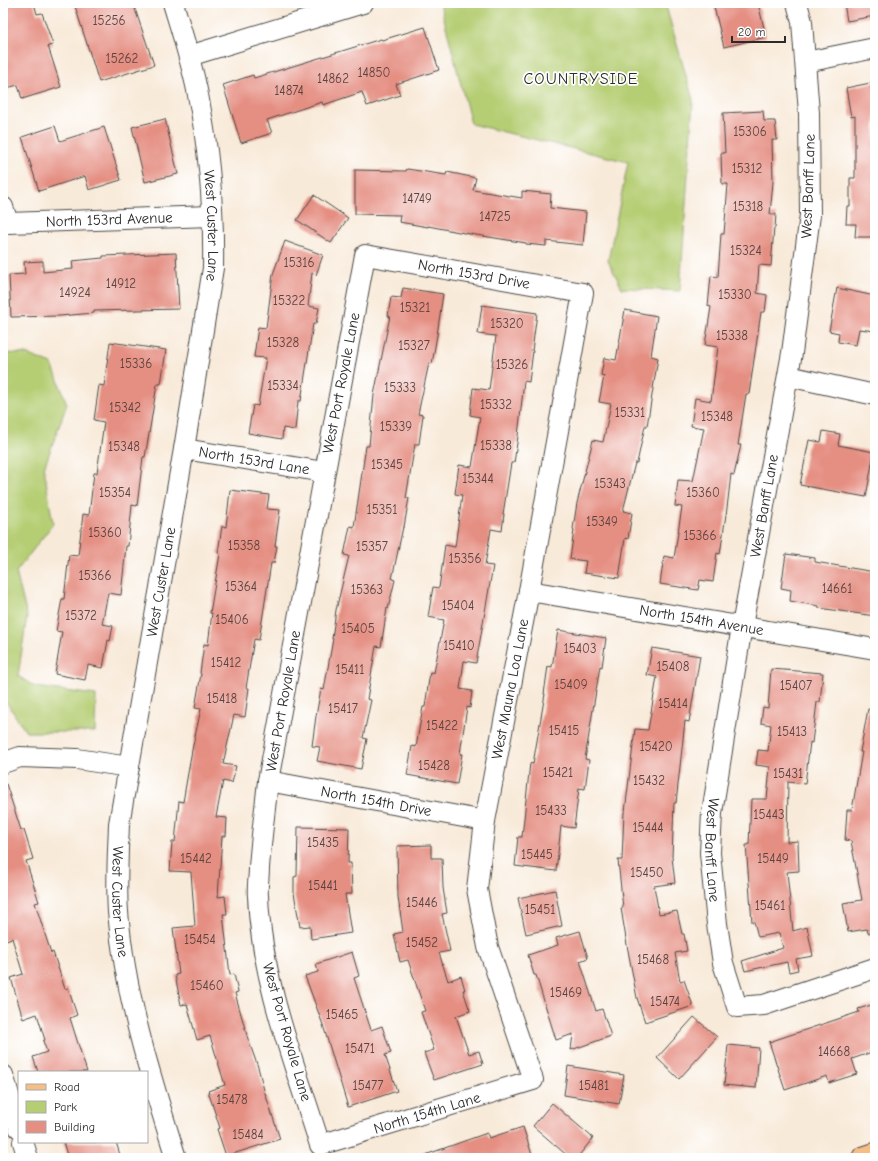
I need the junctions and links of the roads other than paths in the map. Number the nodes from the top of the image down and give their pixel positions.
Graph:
1 (173, 3) edge
2 (363, 3) edge
3 (797, 3) edge
4 (875, 48) edge
5 (189, 56) junction
6 (806, 62) junction
7 (5, 215) edge
8 (212, 216) junction
9 (365, 255) joint
10 (583, 293) joint
11 (788, 376) junction
12 (875, 395) edge
13 (184, 449) junction
14 (324, 472) junction
15 (529, 591) junction
16 (742, 626) junction
17 (875, 649) edge
18 (3, 762) edge
19 (129, 767) junction
20 (268, 781) junction
21 (485, 821) junction
22 (875, 968) edge
23 (3, 1075) edge
24 (533, 1080) joint
25 (18, 1125) edge
26 (23, 1143) edge
27 (320, 1145) joint
28 (875, 1154) edge
29 (28, 1158) edge
30 (176, 1158) edge
31 (863, 1158) edge

1 - 5 street, West Custer Lane
2 - 5 street
3 - 6 street, West Banff Lane
4 - 6 street
5 - 8 street, West Custer Lane
6 - 11 street, West Banff Lane
7 - 8 street, North 153rd Avenue
8 - 13 street, West Custer Lane
9 - 10 street, North 153rd Drive
9 - 14 street, West Port Royale Lane
10 - 15 street, West Mauna Loa Lane
11 - 12 street
11 - 16 street, West Banff Lane
13 - 14 street, North 153rd Lane
13 - 19 street, West Custer Lane
14 - 20 street, West Port Royale Lane
15 - 16 street, North 154th Avenue
15 - 21 street, West Mauna Loa Lane
16 - 17 street, North 154th Avenue
16 - 22 street, West Banff Lane
18 - 19 street
19 - 30 street, West Custer Lane
20 - 21 street, North 154th Drive
20 - 27 street, West Port Royale Lane
21 - 24 street, West Mauna Loa Lane
23 - 25 street
24 - 27 street, North 154th Lane
26 - 29 street
28 - 31 main road

